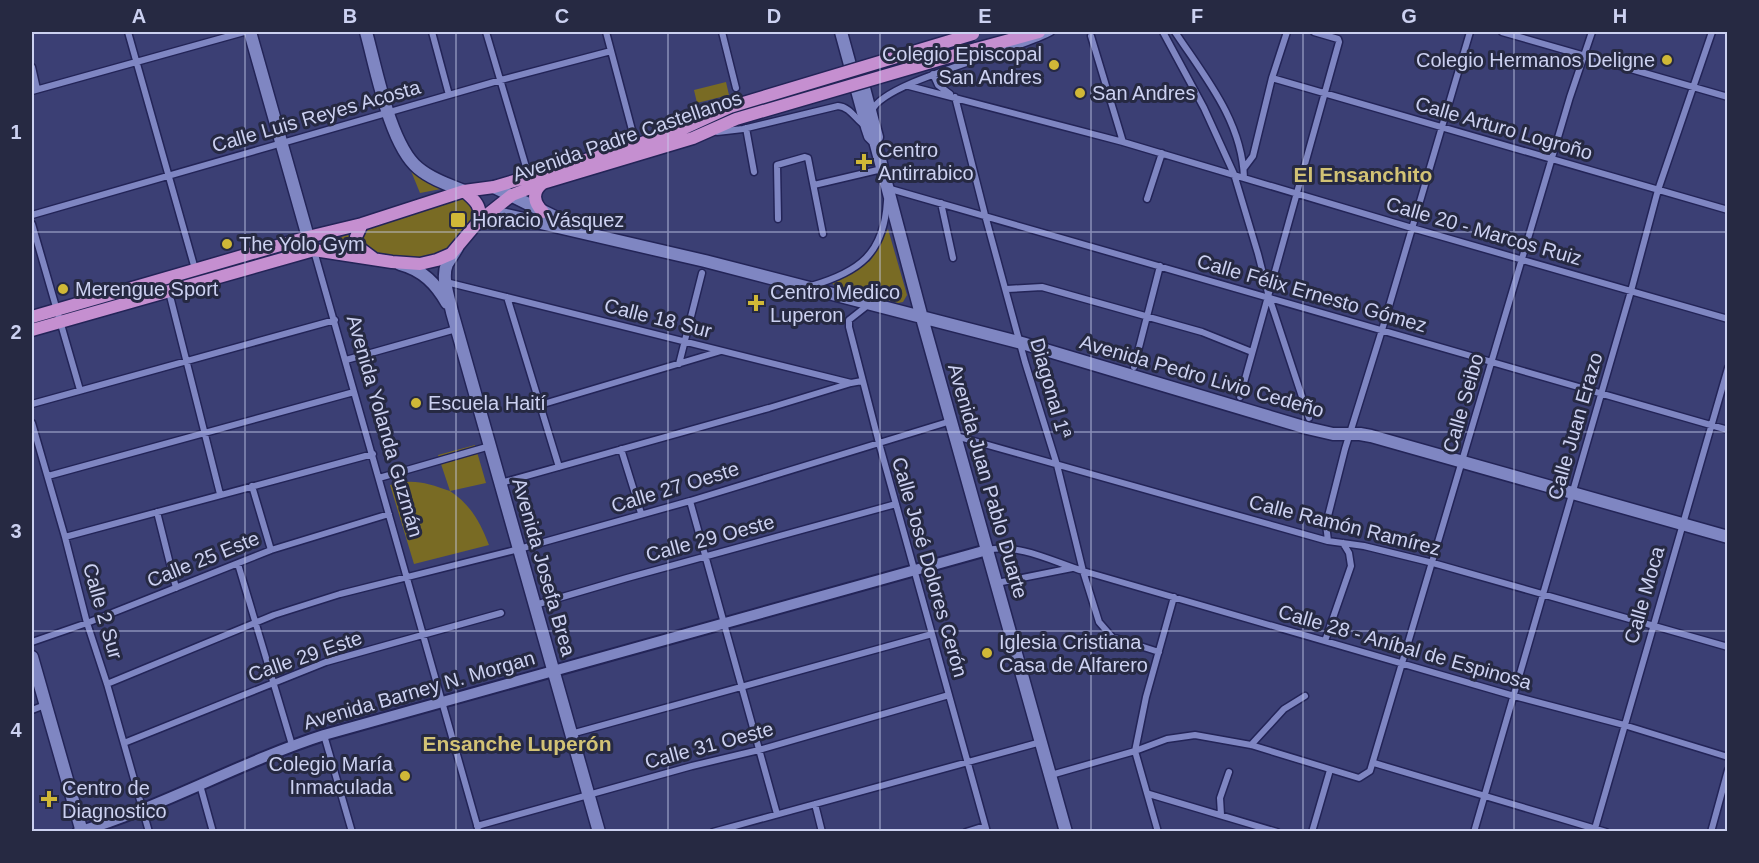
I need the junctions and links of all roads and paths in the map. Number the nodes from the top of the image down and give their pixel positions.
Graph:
1 (128, 32) edge
2 (244, 32) edge
3 (250, 32) edge
4 (366, 32) edge
5 (432, 32) edge
6 (486, 32) edge
7 (606, 32) edge
8 (722, 32) edge
9 (841, 32) edge
10 (849, 32) edge
11 (1040, 32) edge
12 (1051, 32) edge
13 (1163, 32) edge
14 (1175, 32) edge
15 (1287, 32) edge
16 (1314, 32) edge
17 (1470, 32) edge
18 (1502, 32) edge
19 (1592, 32) edge
20 (1712, 32) edge
21 (978, 33) edge
22 (1091, 36) dead end
23 (611, 51) junction
24 (1584, 56) junction
25 (135, 62) junction
26 (32, 67) edge
27 (933, 74) junction
28 (1272, 78) junction
29 (501, 80) junction
30 (909, 86) junction
31 (1692, 87) junction
32 (736, 88) dead end
33 (34, 90) edge
34 (1324, 93) junction
35 (449, 95) junction
36 (955, 97) junction
37 (1728, 97) edge
38 (388, 112) junction
39 (872, 112) junction
40 (733, 113) junction
41 (867, 127) junction
42 (746, 128) junction
43 (1443, 128) junction
44 (693, 138) junction
45 (875, 141) junction
46 (1123, 142) junction
47 (282, 143) junction
48 (636, 145) junction
49 (1162, 153) junction
50 (1552, 158) junction
51 (1244, 168) junction
52 (882, 169) junction
53 (754, 172) dead end
54 (1234, 174) junction
55 (168, 175) junction
56 (529, 177) junction
57 (1244, 178) junction
58 (546, 182) junction
59 (814, 185) junction
60 (494, 187) junction
61 (887, 187) junction
62 (1658, 190) junction
63 (464, 191) junction
64 (1297, 194) junction
65 (512, 195) junction
66 (1147, 199) dead end
67 (941, 202) junction
68 (1728, 210) edge
69 (543, 212) junction
70 (32, 215) edge
71 (985, 215) junction
72 (778, 219) dead end
73 (478, 222) junction
74 (32, 224) edge
75 (362, 224) junction
76 (1412, 228) junction
77 (584, 232) junction
78 (823, 234) dead end
79 (308, 237) junction
80 (458, 246) junction
81 (314, 250) junction
82 (953, 258) dead end
83 (376, 260) junction
84 (1522, 260) junction
85 (392, 262) junction
86 (1160, 266) junction
87 (195, 269) junction
88 (702, 273) dead end
89 (446, 282) junction
90 (805, 287) junction
91 (1007, 289) junction
92 (1631, 291) junction
93 (169, 292) junction
94 (507, 297) junction
95 (1269, 297) junction
96 (869, 304) junction
97 (452, 312) junction
98 (1148, 315) junction
99 (60, 316) junction
100 (32, 317) edge
101 (922, 318) junction
102 (1728, 319) edge
103 (335, 320) junction
104 (457, 329) junction
105 (32, 330) edge
106 (1382, 330) junction
107 (684, 342) junction
108 (1022, 343) junction
109 (722, 350) junction
110 (1252, 352) junction
111 (346, 360) junction
112 (186, 361) junction
113 (1492, 362) junction
114 (679, 364) junction
115 (1134, 367) dead end
116 (1728, 368) edge
117 (862, 381) junction
118 (851, 383) junction
119 (80, 390) junction
120 (354, 392) junction
121 (1602, 394) junction
122 (1240, 397) dead end
123 (32, 404) edge
124 (540, 405) junction
125 (1309, 417) dead end
126 (951, 421) junction
127 (32, 423) edge
128 (1711, 425) junction
129 (1728, 430) edge
130 (204, 433) junction
131 (1350, 433) junction
132 (955, 436) junction
133 (879, 443) junction
134 (490, 446) junction
135 (621, 449) junction
136 (373, 453) junction
137 (1463, 462) junction
138 (1057, 465) junction
139 (559, 467) junction
140 (48, 476) junction
141 (379, 478) junction
142 (500, 484) junction
143 (252, 486) junction
144 (1572, 493) junction
145 (220, 494) junction
146 (690, 501) junction
147 (896, 504) junction
148 (156, 512) junction
149 (641, 513) junction
150 (389, 514) junction
151 (1682, 524) junction
152 (65, 537) junction
153 (1728, 537) edge
154 (1328, 541) junction
155 (1343, 543) junction
156 (519, 549) junction
157 (272, 550) junction
158 (987, 550) junction
159 (705, 557) junction
160 (1433, 563) junction
161 (238, 564) junction
162 (1073, 568) junction
163 (914, 570) junction
164 (1083, 571) junction
165 (407, 576) junction
166 (996, 583) junction
167 (176, 588) junction
168 (1543, 596) junction
169 (1174, 597) junction
170 (534, 606) junction
171 (501, 613) dead end
172 (87, 623) junction
173 (255, 623) junction
174 (724, 623) junction
175 (1653, 625) junction
176 (932, 634) junction
177 (423, 635) junction
178 (1325, 641) junction
179 (32, 642) edge
180 (1728, 647) edge
181 (1159, 652) junction
182 (32, 657) edge
183 (1404, 664) junction
184 (554, 670) junction
185 (273, 683) junction
186 (107, 684) junction
187 (742, 688) junction
188 (949, 695) junction
189 (1305, 696) dead end
190 (1514, 696) junction
191 (442, 702) junction
192 (45, 705) junction
193 (32, 710) edge
194 (1624, 725) junction
195 (572, 734) junction
196 (324, 735) junction
197 (1041, 742) junction
198 (124, 743) junction
199 (292, 745) junction
200 (1251, 745) junction
201 (759, 750) junction
202 (1135, 751) junction
203 (1728, 757) edge
204 (968, 762) junction
205 (1374, 763) junction
206 (1330, 770) junction
207 (1728, 770) edge
208 (1229, 772) dead end
209 (1050, 775) junction
210 (200, 785) junction
211 (588, 794) junction
212 (1149, 794) junction
213 (1484, 797) junction
214 (815, 804) junction
215 (143, 809) junction
216 (777, 814) junction
217 (1221, 815) junction
218 (478, 829) edge
219 (986, 829) edge
220 (1594, 830) edge
221 (81, 831) edge
222 (149, 831) edge
223 (213, 831) edge
224 (352, 831) edge
225 (599, 831) edge
226 (713, 831) edge
227 (822, 831) edge
228 (966, 831) edge
229 (1066, 831) edge
230 (1158, 831) edge
231 (1277, 831) edge
232 (1312, 831) edge
233 (1474, 831) edge
234 (1606, 831) edge
235 (1711, 831) edge

1 - 25 street
2 - 25 street
3 - 47 main road, Avenida Yolanda Guzmán
4 - 38 main road
5 - 35 street
6 - 29 street
7 - 23 street
8 - 32 street
9 - 41 main road, Avenida Juan Pablo Duarte
10 - 39 main road, Avenida Juan Pablo Duarte
11 - 40 main road, Avenida Padre Castellanos, bridge
12 - 27 street
13 - 54 street
14 - 51 street
15 - 28 street
16 - 34 street
17 - 43 street
18 - 24 street
19 - 24 street, Calle Seibo
20 - 31 street, Calle Juan Erazo
21 - 40 main road, Avenida Padre Castellanos, bridge
22 - 46 street
23 - 29 street, Calle Luis Reyes Acosta
23 - 48 street
24 - 31 street
24 - 50 street, Calle Seibo
25 - 33 street
25 - 55 street
26 - 33 street
27 - 30 street
27 - 36 street
28 - 34 street, Calle Arturo Logroño
28 - 51 street
29 - 35 street, Calle Luis Reyes Acosta
29 - 56 street
30 - 36 street, Calle 20 - Marcos Ruiz
30 - 39 street
31 - 37 street
31 - 62 street, Calle Juan Erazo
34 - 43 street, Calle Arturo Logroño
34 - 64 street
35 - 38 street, Calle Luis Reyes Acosta
36 - 46 street, Calle 20 - Marcos Ruiz
36 - 71 street, Diagonal 1ª
38 - 47 street, Calle Luis Reyes Acosta
38 - 63 main road
39 - 45 main road, Avenida Juan Pablo Duarte
40 - 44 main road, Avenida Padre Castellanos
40 - 48 main road, Avenida Padre Castellanos
41 - 42 street
41 - 45 main road, Avenida Juan Pablo Duarte
42 - 44 street
42 - 53 street
43 - 50 street, Calle Arturo Logroño
43 - 76 street
44 - 58 main road, Avenida Padre Castellanos
45 - 52 main road, Avenida Juan Pablo Duarte
46 - 49 street, Calle 20 - Marcos Ruiz
47 - 55 street, Calle Luis Reyes Acosta
47 - 79 main road, Avenida Yolanda Guzmán
48 - 56 main road, Avenida Padre Castellanos
49 - 54 street, Calle 20 - Marcos Ruiz
49 - 66 street
50 - 62 street, Calle Arturo Logroño
50 - 84 street, Calle Seibo
51 - 57 street
52 - 59 street
52 - 61 main road, Avenida Juan Pablo Duarte
54 - 57 street, Calle 20 - Marcos Ruiz
54 - 95 street
55 - 70 street, Calle Luis Reyes Acosta
55 - 87 street
56 - 60 main road, Avenida Padre Castellanos
57 - 64 street, Calle 20 - Marcos Ruiz
58 - 65 main road, Avenida Padre Castellanos
58 - 69 main road
59 - 72 street
59 - 78 street
60 - 63 main road, Avenida Padre Castellanos
60 - 65 main road
61 - 67 street, Calle Félix Ernesto Gómez
61 - 90 street
61 - 101 main road, Avenida Juan Pablo Duarte
62 - 68 street, Calle Arturo Logroño
62 - 92 street, Calle Juan Erazo
63 - 73 main road
63 - 75 main road, Avenida Padre Castellanos
64 - 76 street, Calle 20 - Marcos Ruiz
64 - 95 street
65 - 69 main road
65 - 73 main road, Avenida Padre Castellanos
67 - 71 street, Calle Félix Ernesto Gómez
67 - 82 street
69 - 77 main road
71 - 86 street, Calle Félix Ernesto Gómez
71 - 91 street, Diagonal 1ª
73 - 77 main road, Avenida Pedro Livio Cedeño
73 - 80 main road, Avenida Padre Castellanos
74 - 99 street
75 - 79 main road, Avenida Padre Castellanos
75 - 83 main road
76 - 84 street, Calle 20 - Marcos Ruiz
76 - 106 street
77 - 90 main road, Avenida Pedro Livio Cedeño
79 - 81 main road, Avenida Yolanda Guzmán
79 - 87 main road, Avenida Padre Castellanos
80 - 85 main road, Avenida Padre Castellanos
80 - 89 main road, Avenida Josefa Brea
81 - 83 main road, Avenida Padre Castellanos
81 - 93 main road, Avenida Padre Castellanos
81 - 103 street, Avenida Yolanda Guzmán
83 - 85 main road, Avenida Padre Castellanos
84 - 92 street, Calle 20 - Marcos Ruiz
84 - 113 street, Calle Seibo
85 - 97 main road, Avenida Josefa Brea
86 - 95 street, Calle Félix Ernesto Gómez
86 - 98 street
87 - 99 main road, Avenida Padre Castellanos
88 - 107 street
89 - 94 street, Calle 18 Sur
89 - 97 main road, Avenida Josefa Brea
90 - 96 main road, Avenida Pedro Livio Cedeño
91 - 98 street
91 - 108 street, Diagonal 1ª
92 - 102 street, Calle 20 - Marcos Ruiz
92 - 121 street, Calle Juan Erazo
93 - 99 main road, Avenida Padre Castellanos
93 - 112 street
94 - 107 street, Calle 18 Sur
94 - 124 street
95 - 106 street, Calle Félix Ernesto Gómez
95 - 110 street
95 - 125 street
96 - 101 main road, Avenida Pedro Livio Cedeño
96 - 117 street, Calle José Dolores Cerón
97 - 104 main road, Avenida Josefa Brea
98 - 110 street
98 - 115 street
99 - 100 main road, Avenida Padre Castellanos
99 - 105 main road, Avenida Padre Castellanos
99 - 119 street
101 - 108 main road, Avenida Pedro Livio Cedeño
101 - 126 main road, Avenida Juan Pablo Duarte
103 - 111 street, Avenida Yolanda Guzmán
103 - 112 street
104 - 111 street
104 - 134 main road, Avenida Josefa Brea
106 - 113 street, Calle Félix Ernesto Gómez
106 - 131 street
107 - 109 street, Calle 18 Sur
107 - 114 street
108 - 131 main road, Avenida Pedro Livio Cedeño
108 - 138 street, Diagonal 1ª
109 - 114 street
109 - 118 street, Calle 18 Sur
110 - 122 street
111 - 120 street, Avenida Yolanda Guzmán
112 - 119 street
112 - 130 street
113 - 121 street, Calle Félix Ernesto Gómez
113 - 137 street, Calle Seibo
114 - 124 street
116 - 128 street, Calle Moca
117 - 118 street, Calle 18 Sur
117 - 133 street, Calle José Dolores Cerón
118 - 135 street
119 - 123 street
120 - 130 street
120 - 136 street, Avenida Yolanda Guzmán
121 - 128 street, Calle Félix Ernesto Gómez
121 - 144 street, Calle Juan Erazo
124 - 139 street
126 - 132 main road, Avenida Juan Pablo Duarte
126 - 133 street, Calle 27 Oeste
127 - 140 street, Calle 2 Sur
128 - 129 street, Calle Félix Ernesto Gómez
128 - 151 street, Calle Moca
130 - 140 street
130 - 145 street
131 - 137 main road, Avenida Pedro Livio Cedeño
131 - 154 street
132 - 138 street, Calle Ramón Ramírez
132 - 158 main road, Avenida Juan Pablo Duarte
133 - 146 street, Calle 27 Oeste
133 - 147 street, Calle José Dolores Cerón
134 - 141 street
134 - 142 main road, Avenida Josefa Brea
135 - 139 street
135 - 149 street
136 - 141 street, Avenida Yolanda Guzmán
136 - 143 street
137 - 144 main road, Avenida Pedro Livio Cedeño
137 - 160 street, Calle Seibo
138 - 154 street, Calle Ramón Ramírez
138 - 164 street, Diagonal 1ª
139 - 142 street
140 - 152 street, Calle 2 Sur
141 - 150 street, Avenida Yolanda Guzmán
142 - 156 main road, Avenida Josefa Brea
143 - 145 street
143 - 157 street
144 - 151 main road, Avenida Pedro Livio Cedeño
144 - 168 street, Calle Juan Erazo
145 - 148 street
146 - 149 street, Calle 27 Oeste
146 - 159 street
147 - 159 street, Calle 29 Oeste
147 - 163 street, Calle José Dolores Cerón
148 - 152 street
148 - 167 street
149 - 156 street, Calle 27 Oeste
150 - 157 street, Calle 25 Este
150 - 165 street, Avenida Yolanda Guzmán
151 - 153 main road, Avenida Pedro Livio Cedeño
151 - 175 street, Calle Moca
152 - 172 street, Calle 2 Sur
154 - 155 street, Calle Ramón Ramírez
155 - 160 street, Calle Ramón Ramírez
155 - 178 street
156 - 165 street, Calle 27 Oeste
156 - 170 main road, Avenida Josefa Brea
157 - 161 street, Calle 25 Este
158 - 162 street, Calle 28 - Aníbal de Espinosa
158 - 163 street, Avenida Barney N. Morgan
158 - 166 main road, Avenida Juan Pablo Duarte
159 - 170 street, Calle 29 Oeste
159 - 174 street
160 - 168 street, Calle Ramón Ramírez
160 - 183 street, Calle Seibo
161 - 167 street, Calle 25 Este
161 - 173 street
162 - 164 street, Calle 28 - Aníbal de Espinosa
162 - 166 street, Calle 28 - Aníbal de Espinosa
163 - 174 street, Avenida Barney N. Morgan
163 - 176 street, Calle José Dolores Cerón
164 - 169 street, Calle 28 - Aníbal de Espinosa
164 - 181 street, Diagonal 1ª
165 - 173 street, Calle 27 Oeste
165 - 177 street, Avenida Yolanda Guzmán
166 - 197 main road, Avenida Juan Pablo Duarte
167 - 172 street, Calle 25 Este
168 - 175 street, Calle Ramón Ramírez
168 - 190 street, Calle Juan Erazo
169 - 178 street, Calle 28 - Aníbal de Espinosa
169 - 181 street
170 - 184 main road, Avenida Josefa Brea
171 - 177 street, Calle 29 Este
172 - 179 street, Calle 25 Este
172 - 186 street, Calle 2 Sur
173 - 185 street
173 - 186 street, Calle 27 Oeste
174 - 184 street, Avenida Barney N. Morgan
174 - 187 street
175 - 180 street, Calle Ramón Ramírez
175 - 194 street, Calle Moca
176 - 187 street
176 - 188 street, Calle José Dolores Cerón
177 - 185 street, Calle 29 Este
177 - 191 street, Avenida Yolanda Guzmán
178 - 183 street, Calle 28 - Aníbal de Espinosa
181 - 202 street
182 - 192 main road
183 - 190 street, Calle 28 - Aníbal de Espinosa
183 - 205 street, Calle Seibo
184 - 191 street, Avenida Barney N. Morgan
184 - 195 main road, Avenida Josefa Brea
185 - 198 street, Calle 29 Este
185 - 199 street
186 - 198 street, Calle 2 Sur
187 - 195 street
187 - 201 street
188 - 201 street, Calle 31 Oeste
188 - 204 street, Calle José Dolores Cerón
189 - 200 street
190 - 194 street, Calle 28 - Aníbal de Espinosa
190 - 213 street, Calle Juan Erazo
191 - 196 street, Avenida Barney N. Morgan
191 - 218 street, Avenida Yolanda Guzmán
192 - 193 street
192 - 221 main road
194 - 203 street, Calle 28 - Aníbal de Espinosa
194 - 220 street, Calle Moca
195 - 211 main road, Avenida Josefa Brea
196 - 199 street, Avenida Barney N. Morgan
196 - 224 street
197 - 204 street
197 - 209 main road, Avenida Juan Pablo Duarte
198 - 215 street, Calle 2 Sur
199 - 210 street, Avenida Barney N. Morgan
200 - 202 street
200 - 206 street
201 - 211 street, Calle 31 Oeste
201 - 216 street
202 - 209 street
202 - 212 street
204 - 214 street
204 - 219 street, Calle José Dolores Cerón
205 - 206 street, Calle Seibo
205 - 213 street
206 - 232 street
207 - 235 street
208 - 217 street
209 - 229 main road, Avenida Juan Pablo Duarte
210 - 215 street, Avenida Barney N. Morgan
210 - 223 street
211 - 218 street, Calle 31 Oeste
211 - 225 main road, Avenida Josefa Brea
212 - 217 street
212 - 230 street
213 - 220 street
213 - 233 street, Calle Juan Erazo
214 - 216 street
214 - 227 street
215 - 221 street, Avenida Barney N. Morgan
215 - 222 street, Calle 2 Sur
216 - 226 street
217 - 231 street
219 - 228 street
220 - 234 street

